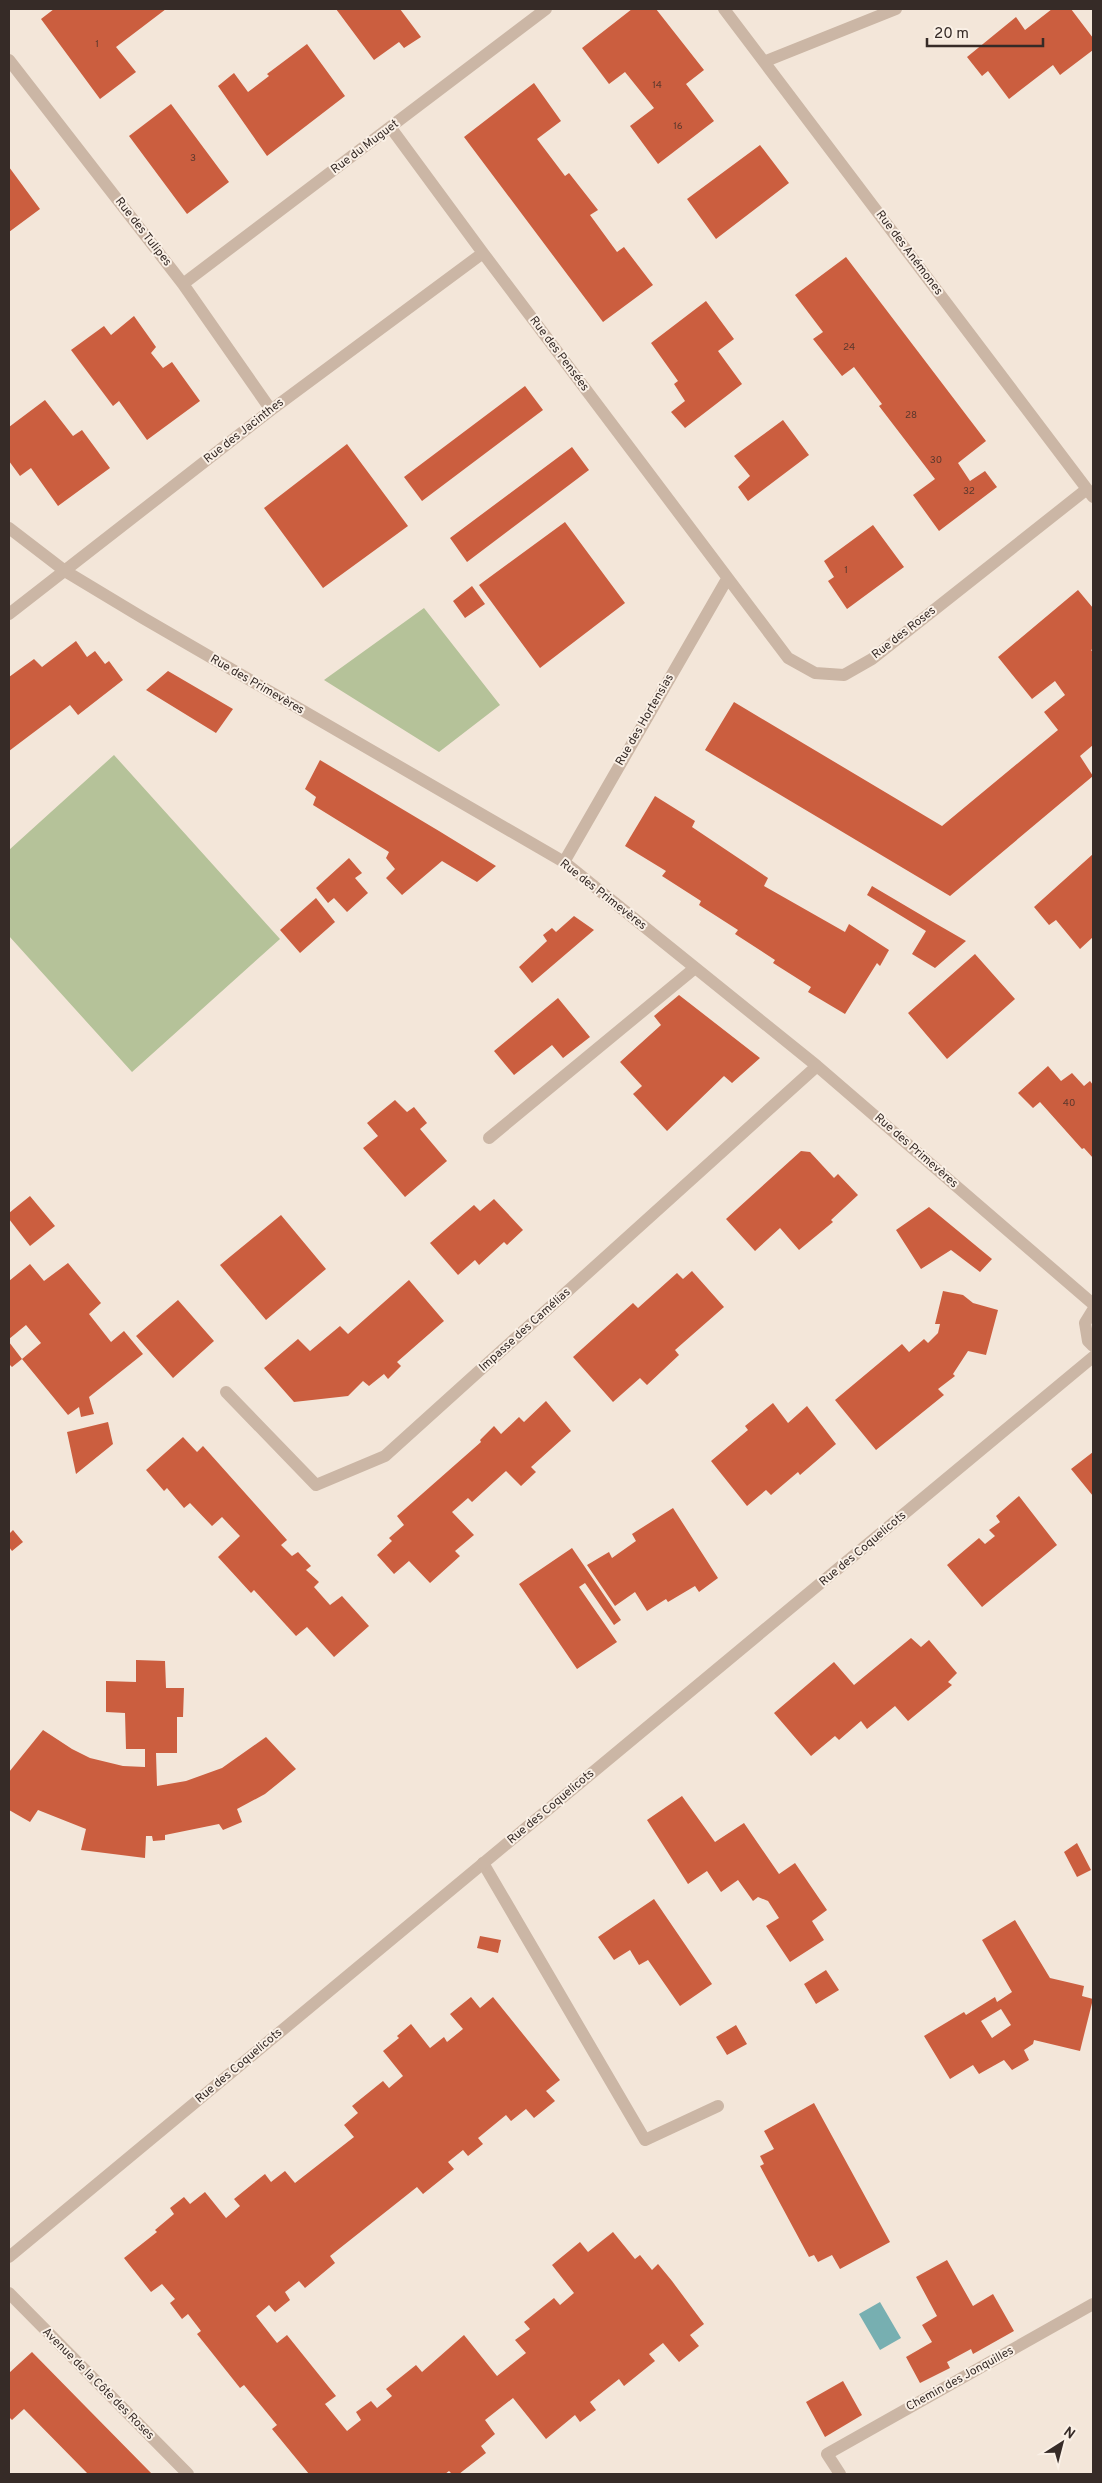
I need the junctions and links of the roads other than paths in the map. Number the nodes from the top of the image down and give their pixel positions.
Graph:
1 (546, 9) edge
2 (724, 9) edge
3 (896, 9) edge
4 (9, 60) edge
5 (766, 61) junction
6 (392, 128) junction
7 (483, 253) junction
8 (183, 284) junction
9 (271, 410) junction
10 (1090, 493) edge
11 (9, 528) edge
12 (65, 570) junction
13 (727, 578) junction
14 (9, 614) edge
15 (564, 862) junction
16 (695, 968) junction
17 (817, 1066) junction
18 (489, 1138) dead end
19 (1093, 1304) edge
20 (1093, 1310) edge
21 (1093, 1346) edge
22 (1093, 1357) edge
23 (226, 1392) dead end
24 (484, 1863) junction
25 (718, 2106) dead end
26 (9, 2257) edge
27 (9, 2293) edge
28 (1093, 2304) edge
29 (188, 2474) edge
30 (840, 2474) edge

1 - 6 street, Rue du Muguet
2 - 5 street, Rue des Anémones
3 - 5 street
4 - 8 street, Rue des Tulipes
5 - 10 street, Rue des Anémones
6 - 7 street, Rue des Pensées
6 - 8 street, Rue du Muguet
7 - 9 street, Rue des Jacinthes
7 - 13 street, Rue des Pensées
8 - 9 street, Rue des Tulipes
9 - 12 street, Rue des Jacinthes
10 - 13 street, Rue des Roses
11 - 12 street, Rue des Primevères
12 - 14 street, Rue des Jacinthes
12 - 15 street, Rue des Primevères
13 - 15 street, Rue des Hortensias
15 - 16 street, Rue des Primevères
16 - 17 street, Rue des Primevères
16 - 18 street
17 - 19 street, Rue des Primevères
17 - 23 street, Impasse des Camélias
20 - 21 street
22 - 24 street, Rue des Coquelicots
24 - 25 street
24 - 26 street, Rue des Coquelicots
27 - 29 street, Avenue de la Côte des Roses
28 - 30 street, Chemin des Jonquilles

